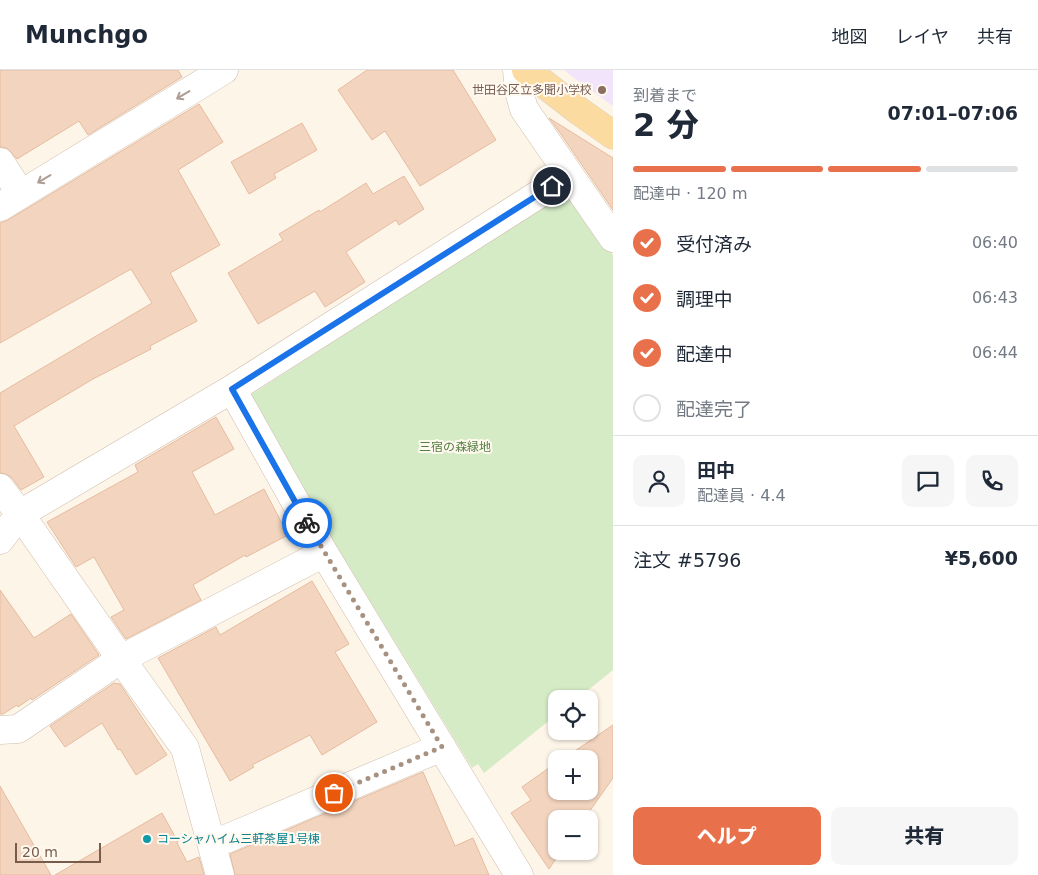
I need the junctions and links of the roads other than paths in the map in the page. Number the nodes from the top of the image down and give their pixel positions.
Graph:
1 (224, 70) edge
2 (517, 70) edge
3 (526, 70) edge
4 (613, 135) edge
5 (0, 162) edge
6 (569, 175) junction
7 (10, 200) edge
8 (613, 238) edge
9 (232, 389) junction
10 (0, 488) edge
11 (20, 514) junction
12 (0, 540) edge
13 (324, 552) junction
14 (121, 659) junction
15 (0, 730) edge
16 (442, 747) junction
17 (211, 842) junction
18 (220, 875) edge
19 (519, 875) edge

1 -> 7 street
2 - 6 street
3 - 4 main road
5 - 7 street
6 - 8 street
6 - 9 street
9 - 11 street
9 - 13 street
10 - 11 street
11 - 12 street
11 - 14 street
13 - 14 street
13 - 16 street
14 - 15 street
14 - 17 street
16 - 17 street
16 - 19 street
17 - 18 street

